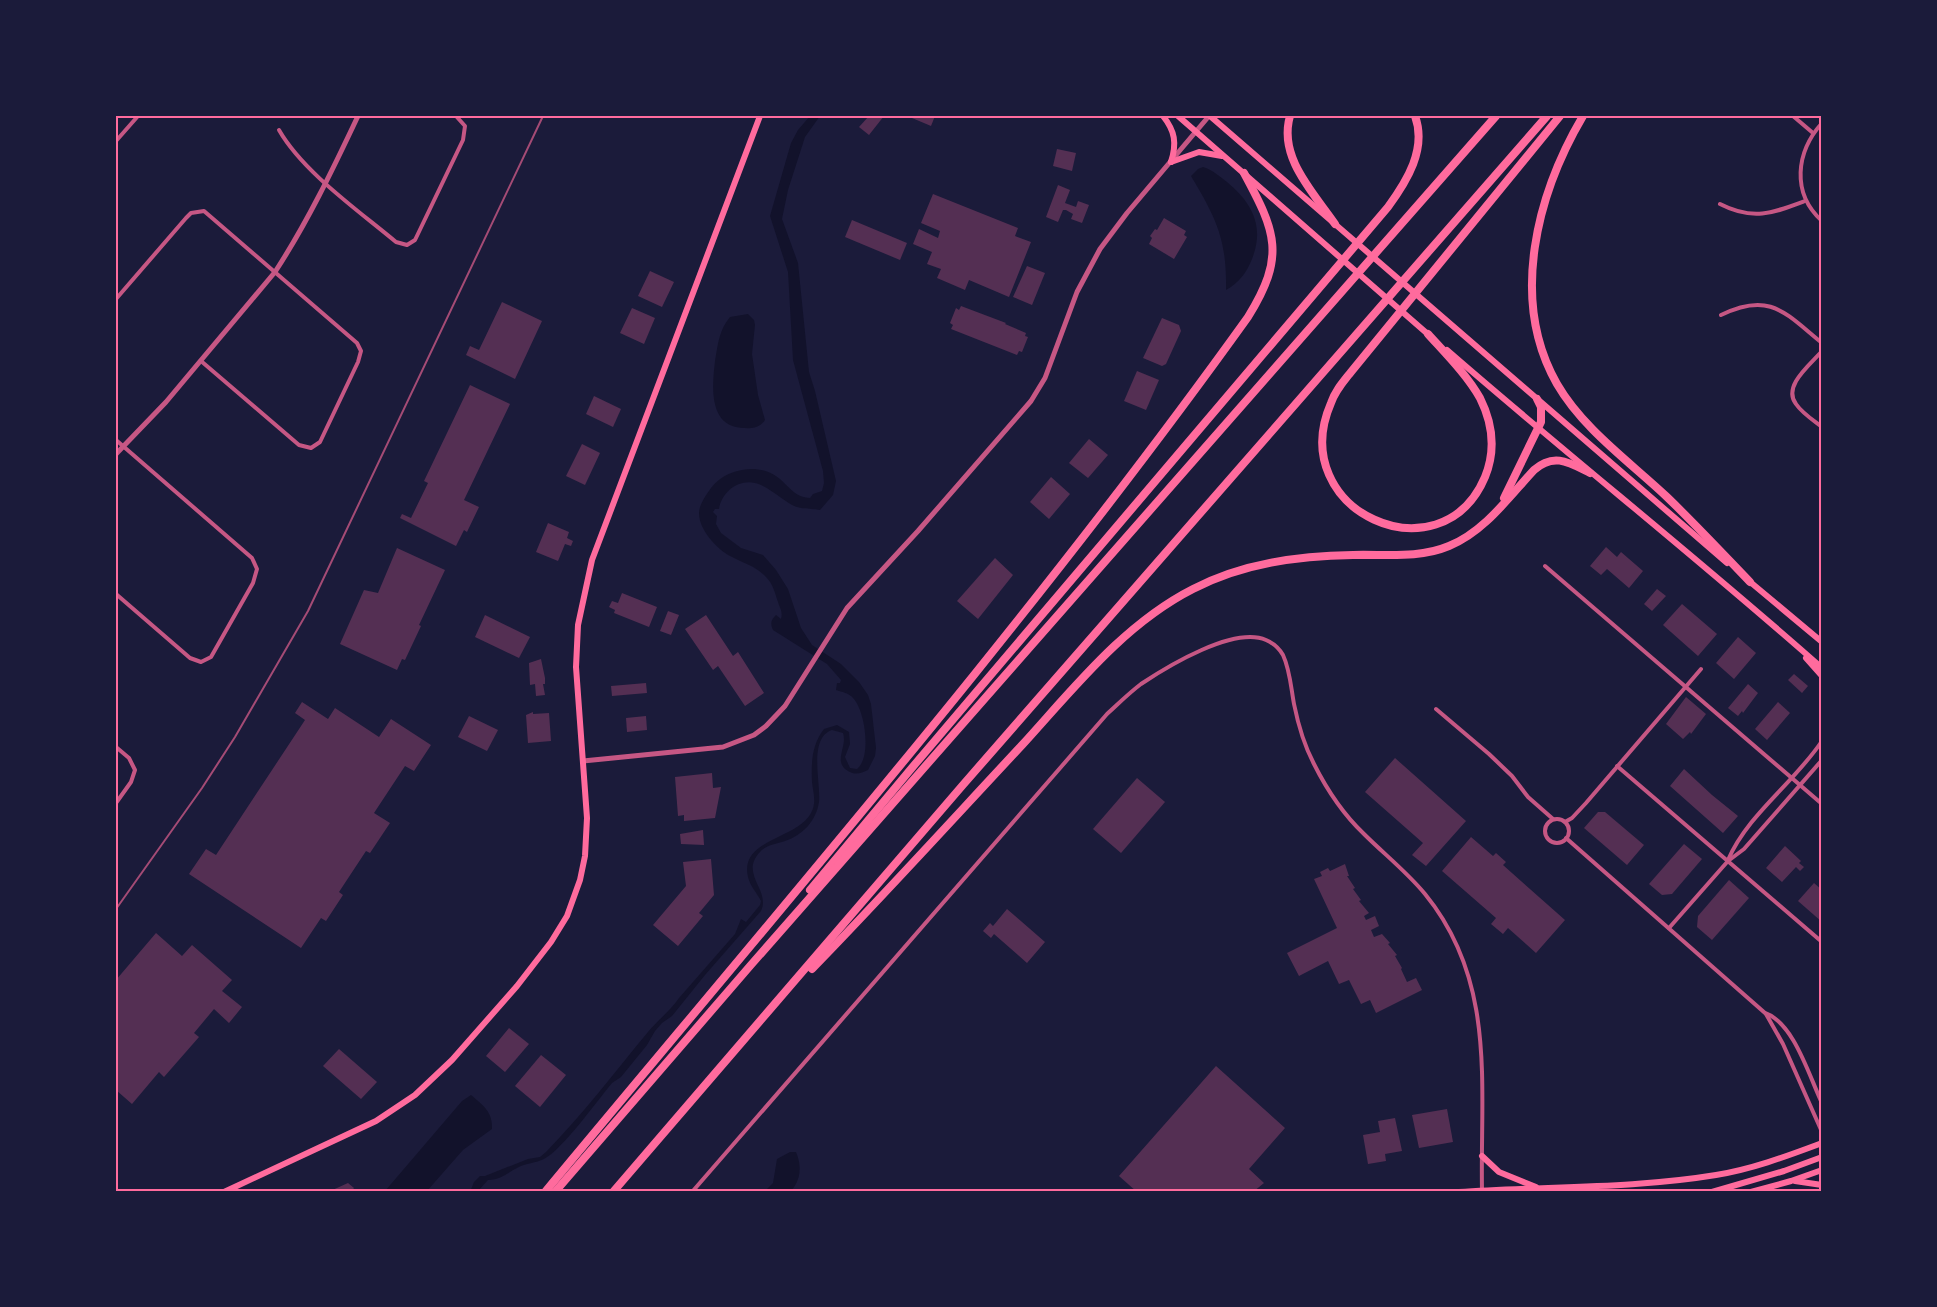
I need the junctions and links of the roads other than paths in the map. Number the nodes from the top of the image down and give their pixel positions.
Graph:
1 (138, 116) edge
2 (358, 116) edge
3 (456, 116) edge
4 (760, 116) edge
5 (1163, 116) edge
6 (1178, 116) edge
7 (1209, 116) edge
8 (1290, 116) edge
9 (1415, 116) edge
10 (1496, 116) edge
11 (1547, 116) edge
12 (1560, 116) edge
13 (1583, 116) edge
14 (1793, 116) edge
15 (1821, 123) edge
16 (279, 130) dead end
17 (1196, 131) junction
18 (1813, 133) junction
19 (116, 141) edge
20 (1224, 156) junction
21 (1171, 162) junction
22 (1244, 173) junction
23 (326, 183) junction
24 (1806, 201) junction
25 (1720, 204) dead end
26 (1821, 221) edge
27 (1335, 224) junction
28 (275, 272) junction
29 (116, 299) edge
30 (1721, 315) dead end
31 (1428, 334) junction
32 (1821, 343) edge
33 (1821, 351) edge
34 (201, 361) junction
35 (1537, 399) junction
36 (1821, 427) edge
37 (1538, 428) junction
38 (116, 440) edge
39 (123, 447) junction
40 (116, 454) edge
41 (1590, 473) junction
42 (1501, 504) junction
43 (1545, 566) dead end
44 (1750, 582) junction
45 (116, 594) edge
46 (1792, 642) junction
47 (1821, 642) edge
48 (1821, 668) edge
49 (1701, 669) dead end
50 (1821, 676) edge
51 (1685, 687) junction
52 (1436, 709) dead end
53 (1821, 741) edge
54 (116, 747) edge
55 (1821, 760) edge
56 (583, 761) junction
57 (1617, 766) junction
58 (1792, 778) junction
59 (1800, 785) junction
60 (116, 803) edge
61 (1821, 804) edge
62 (1552, 819) junction
63 (1564, 822) junction
64 (1566, 838) junction
65 (1728, 861) junction
66 (1669, 928) junction
67 (1821, 942) edge
68 (750, 966) junction
69 (1765, 1013) junction
70 (766, 1016) junction
71 (1821, 1103) edge
72 (1821, 1132) edge
73 (1821, 1143) edge
74 (1482, 1156) junction
75 (1821, 1157) edge
76 (1821, 1170) edge
77 (1791, 1181) junction
78 (1821, 1185) edge
79 (1539, 1188) junction
80 (224, 1191) edge
81 (545, 1191) edge
82 (555, 1191) edge
83 (613, 1191) edge
84 (692, 1191) edge
85 (1459, 1191) edge
86 (1482, 1191) edge
87 (1712, 1191) edge
88 (1751, 1191) edge

1 - 19 street
2 - 23 street
3 - 23 street
4 - 56 main road
5 - 21 main road
6 - 17 main road
7 - 17 street
7 - 27 main road
8 - 27 highway
9 - 68 highway
10 - 68 highway
11 - 70 highway
12 - 31 highway
13 - 44 highway
14 - 18 street
15 - 18 street
16 - 23 street
17 - 20 main road
17 - 21 street
18 - 24 street
20 - 21 main road
20 - 22 main road
21 - 56 street
22 - 31 main road
22 - 81 highway
23 - 28 street
24 - 25 street
24 - 26 street
27 - 35 main road
28 - 29 street
28 - 34 street
28 - 34 street
30 - 32 street
31 - 37 main road
33 - 36 street
34 - 39 street
35 - 37 highway
35 - 44 main road
37 - 41 main road
37 - 42 highway
38 - 39 street
39 - 40 street
39 - 45 street
41 - 42 highway
41 - 46 main road
42 - 70 highway
43 - 51 street
44 - 47 main road
46 - 48 main road
46 - 50 main road
49 - 51 street
51 - 57 street
51 - 58 street
52 - 62 street
53 - 58 street
54 - 60 street
55 - 59 street
56 - 80 main road
57 - 63 street
57 - 65 street
58 - 59 street
58 - 65 street
59 - 61 street
59 - 65 street
62 - 63 street
62 - 64 street
63 - 64 street
64 - 66 street
65 - 66 street
65 - 67 street
66 - 69 street
68 - 82 highway
69 - 71 street
69 - 72 street
70 - 83 highway
73 - 79 main road
74 - 79 main road
74 - 84 street
74 - 86 street
75 - 87 main road
76 - 77 main road
77 - 78 main road
77 - 88 main road
79 - 86 main road
85 - 86 main road

